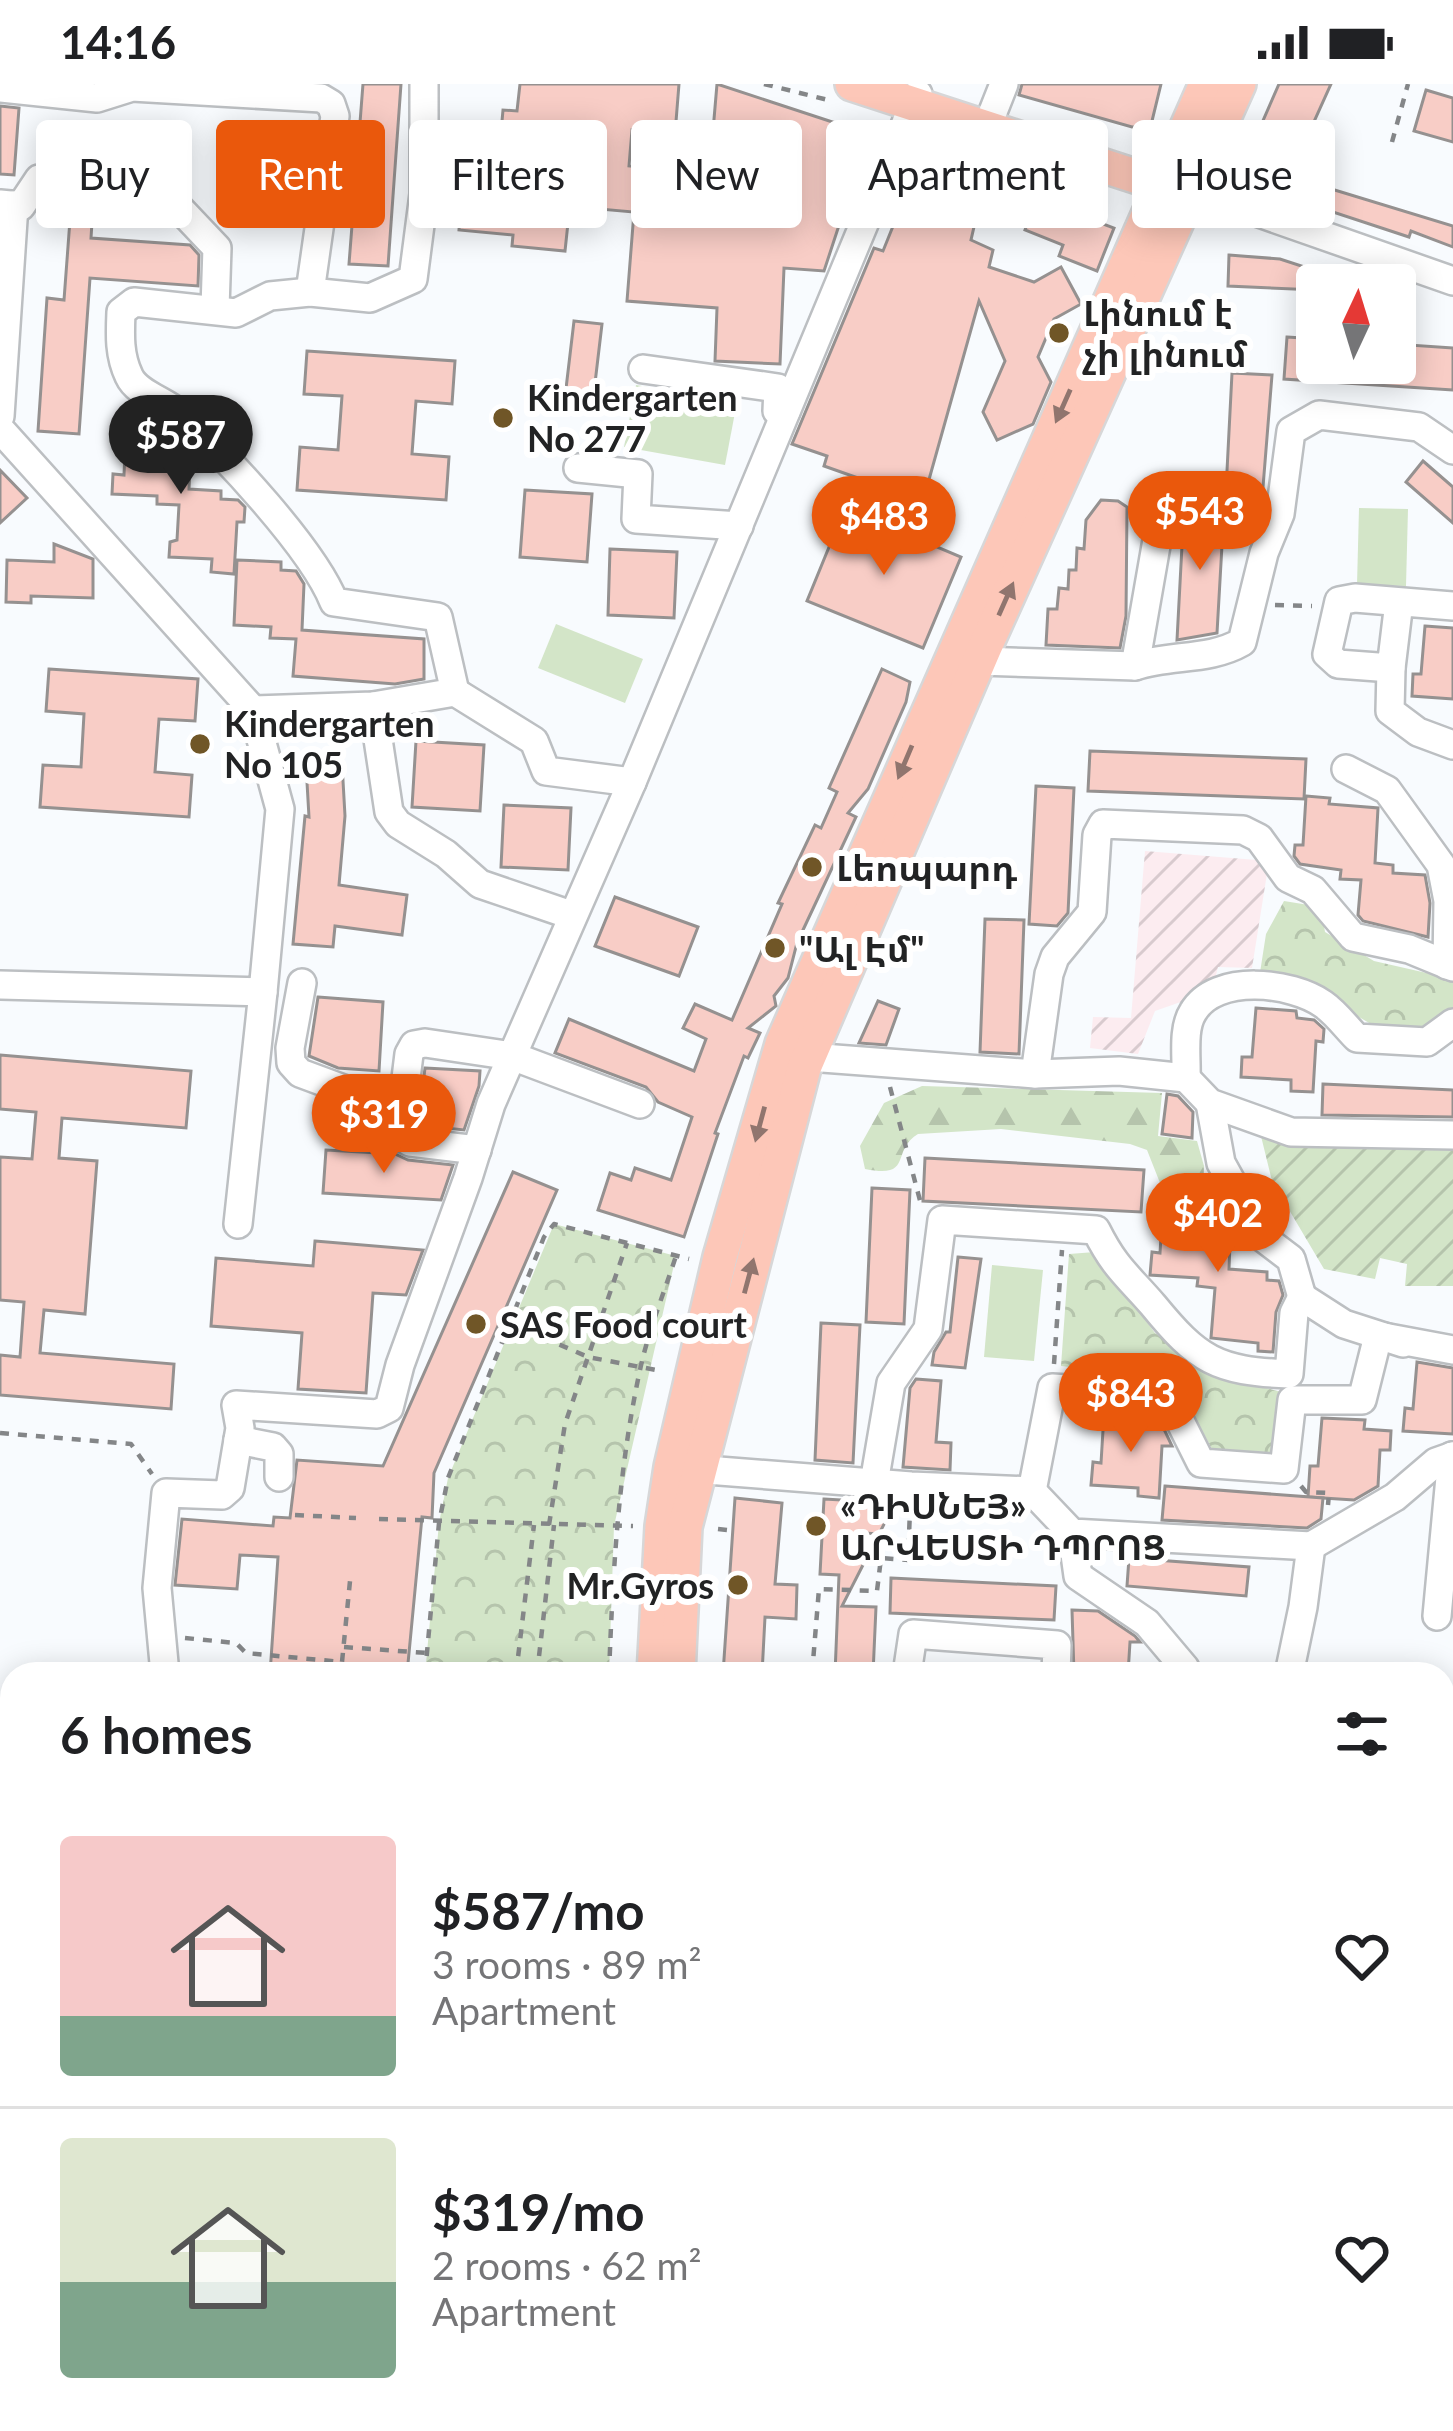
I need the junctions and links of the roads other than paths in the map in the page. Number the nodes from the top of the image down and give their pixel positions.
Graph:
1 (424, 84) edge
2 (852, 84) edge
3 (1004, 84) edge
4 (1206, 84) edge
5 (1239, 84) edge
6 (0, 88) edge
7 (109, 89) edge
8 (907, 94) edge
9 (424, 120) edge
10 (986, 120) edge
11 (989, 120) edge
12 (1196, 120) edge
13 (1217, 120) edge
14 (7, 205) edge
15 (420, 228) edge
16 (1159, 228) edge
17 (1302, 228) edge
18 (1453, 281) edge
19 (310, 292) junction
20 (215, 308) junction
21 (643, 369) dead end
22 (786, 411) junction
23 (0, 416) edge
24 (0, 429) edge
25 (1453, 450) edge
26 (578, 468) dead end
27 (739, 526) junction
28 (1156, 540) dead end
29 (1400, 602) junction
30 (1453, 606) edge
31 (964, 658) junction
32 (1135, 666) junction
33 (1391, 668) junction
34 (455, 692) junction
35 (373, 706) junction
36 (253, 710) junction
37 (1453, 745) edge
38 (1346, 769) dead end
39 (632, 782) junction
40 (571, 915) junction
41 (1450, 966) edge
42 (302, 983) dead end
43 (0, 985) edge
44 (263, 992) junction
45 (1453, 1023) edge
46 (795, 1050) junction
47 (512, 1056) junction
48 (1035, 1074) junction
49 (1186, 1078) junction
50 (1210, 1103) junction
51 (640, 1104) dead end
52 (399, 1135) junction
53 (1453, 1135) edge
54 (477, 1150) junction
55 (238, 1224) dead end
56 (1302, 1297) junction
57 (1402, 1343) junction
58 (1453, 1350) edge
59 (238, 1441) junction
60 (1453, 1456) edge
61 (685, 1469) junction
62 (278, 1477) dead end
63 (874, 1484) junction
64 (1032, 1491) junction
65 (1072, 1533) junction
66 (1318, 1544) junction
67 (1437, 1616) dead end
68 (164, 1662) edge
69 (655, 1662) edge
70 (679, 1662) edge
71 (909, 1662) edge
72 (1056, 1662) edge
73 (1180, 1662) edge
74 (1292, 1662) edge

1 - 9 street
2 - 8 main road
3 - 11 street
4 - 12 main road
5 - 13 main road
6 - 7 street
7 - 19 street
8 - 10 main road
8 - 22 street
14 - 20 street
14 - 23 street
15 - 19 street
16 - 31 main road
17 - 18 street
19 - 20 street
20 - 34 street
21 - 22 street
22 - 27 street
24 - 36 street
25 - 32 street
26 - 27 street
27 - 39 street
28 - 32 street
29 - 30 street
29 - 33 street
29 - 33 street
31 - 32 street
31 - 46 main road
33 - 37 street
34 - 35 street
34 - 39 street
35 - 36 street
35 - 40 street
36 - 44 street
38 - 41 street
39 - 40 street
40 - 47 street
41 - 48 street
42 - 52 street
43 - 44 street
44 - 55 street
45 - 49 street
46 - 48 street
46 - 61 main road
47 - 51 street
47 - 52 street
47 - 54 street
48 - 49 street
49 - 50 street
50 - 53 street
50 - 56 street
52 - 54 street
54 - 59 street
56 - 57 street
56 - 63 street
57 - 58 street
57 - 64 street
59 - 62 street
59 - 68 street
60 - 66 street
60 - 67 street
61 - 63 street
61 - 69 main road
61 - 70 main road
63 - 64 street
64 - 65 street
65 - 66 street
65 - 73 street
66 - 74 street
71 - 72 street

